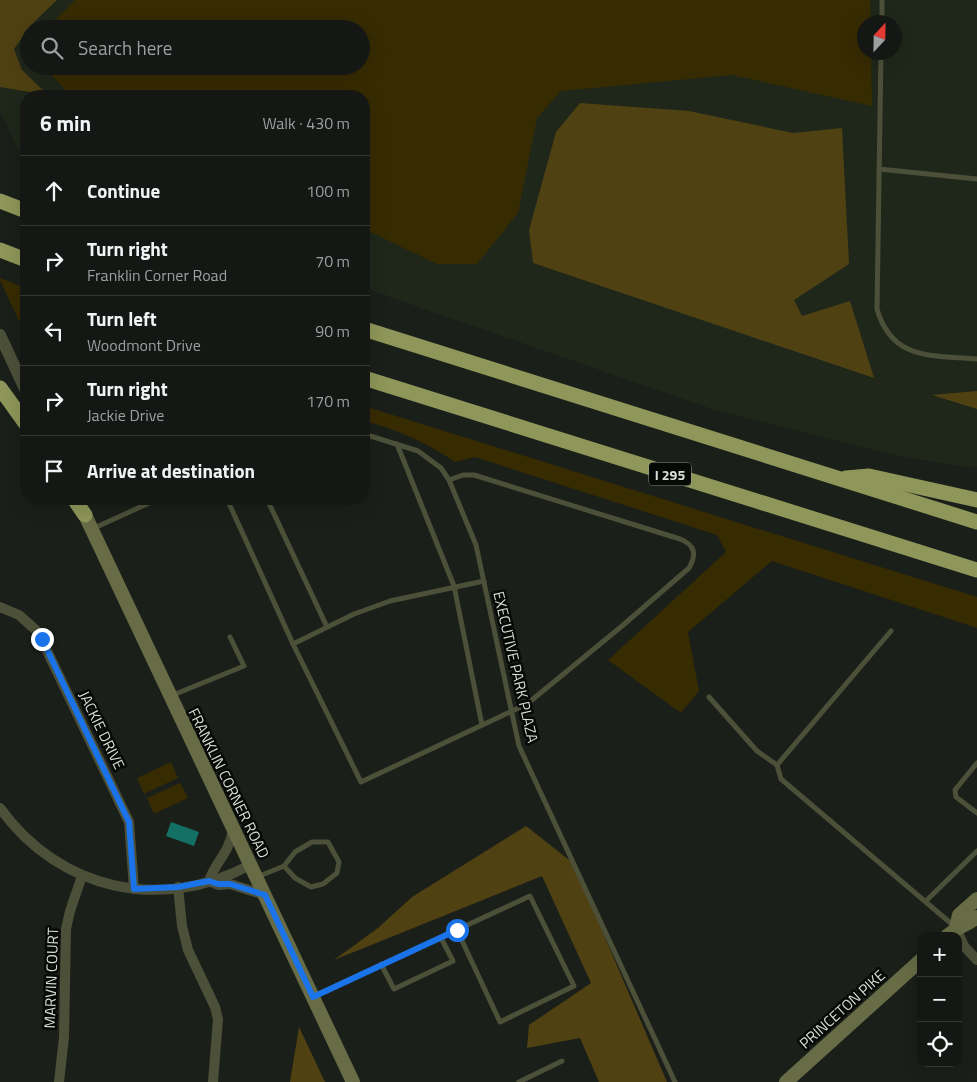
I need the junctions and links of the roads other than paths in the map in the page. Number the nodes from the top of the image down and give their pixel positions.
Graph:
1 (882, 0) edge
2 (882, 15) edge
3 (881, 60) edge
4 (879, 169) junction
5 (977, 179) edge
6 (0, 201) edge
7 (20, 209) edge
8 (0, 250) edge
9 (20, 258) edge
10 (370, 331) edge
11 (0, 335) edge
12 (977, 359) edge
13 (20, 378) edge
14 (370, 380) edge
15 (0, 388) edge
16 (20, 416) edge
17 (372, 437) edge
18 (397, 444) junction
19 (838, 479) junction
20 (448, 480) junction
21 (977, 500) edge
22 (79, 505) edge
23 (145, 505) edge
24 (230, 505) edge
25 (270, 505) edge
26 (85, 516) joint
27 (977, 522) edge
28 (91, 530) junction
29 (977, 570) edge
30 (484, 581) junction
31 (454, 586) junction
32 (0, 607) edge
33 (327, 628) junction
34 (891, 631) dead end
35 (230, 637) dead end
36 (293, 644) junction
37 (170, 697) junction
38 (709, 697) dead end
39 (512, 711) junction
40 (482, 725) junction
41 (977, 763) edge
42 (777, 765) junction
43 (0, 808) edge
44 (977, 813) edge
45 (234, 829) junction
46 (977, 851) edge
47 (284, 866) junction
48 (253, 871) junction
49 (82, 876) junction
50 (209, 881) junction
51 (178, 887) junction
52 (134, 889) junction
53 (265, 895) junction
54 (977, 899) edge
55 (926, 901) junction
56 (977, 917) edge
57 (457, 930) junction
58 (952, 932) edge
59 (441, 938) junction
60 (962, 944) edge
61 (977, 960) edge
62 (381, 964) junction
63 (917, 964) edge
64 (313, 997) junction
65 (562, 1061) dead end
66 (789, 1081) edge
67 (59, 1082) edge
68 (213, 1082) edge
69 (353, 1082) edge
70 (519, 1082) edge
71 (675, 1082) edge

1 - 2 lane
3 - 4 lane
4 - 5 lane
4 - 12 lane
6 - 7 highway
8 - 9 highway
10 - 19 highway
11 - 13 street
14 - 29 highway, I 295
15 - 16 highway
17 - 18 lane, EXECUTIVE PARK PLAZA
18 - 20 lane, EXECUTIVE PARK PLAZA
18 - 31 lane
19 - 21 highway
19 - 27 highway
20 - 30 lane, EXECUTIVE PARK PLAZA
20 - 39 lane
22 - 26 highway
23 - 28 lane
24 - 36 lane
25 - 33 lane
26 - 28 main road, FRANKLIN CORNER ROAD
28 - 37 main road, FRANKLIN CORNER ROAD
30 - 31 lane
30 - 39 lane, EXECUTIVE PARK PLAZA
31 - 33 lane
31 - 40 lane
32 - 52 street, JACKIE DRIVE
33 - 36 lane
34 - 42 lane
35 - 37 lane
36 - 40 lane
37 - 45 main road, FRANKLIN CORNER ROAD
38 - 42 lane
39 - 40 lane
39 - 71 lane, EXECUTIVE PARK PLAZA
41 - 44 lane
42 - 55 lane
43 - 49 street
45 - 48 main road, FRANKLIN CORNER ROAD
45 - 50 street
46 - 55 lane
47 - 47 lane
47 - 48 lane
48 - 50 street
48 - 53 main road, FRANKLIN CORNER ROAD
49 - 52 street
49 - 67 street, MARVIN COURT
50 - 51 street
50 - 53 street
51 - 52 street
51 - 68 street
53 - 64 main road, FRANKLIN CORNER ROAD
54 - 58 main road
55 - 58 lane
56 - 58 main road
57 - 57 lane
57 - 59 lane
59 - 62 lane
59 - 62 lane
60 - 61 street
62 - 64 lane
63 - 66 main road, PRINCETON PIKE
64 - 69 main road, FRANKLIN CORNER ROAD
65 - 70 lane

